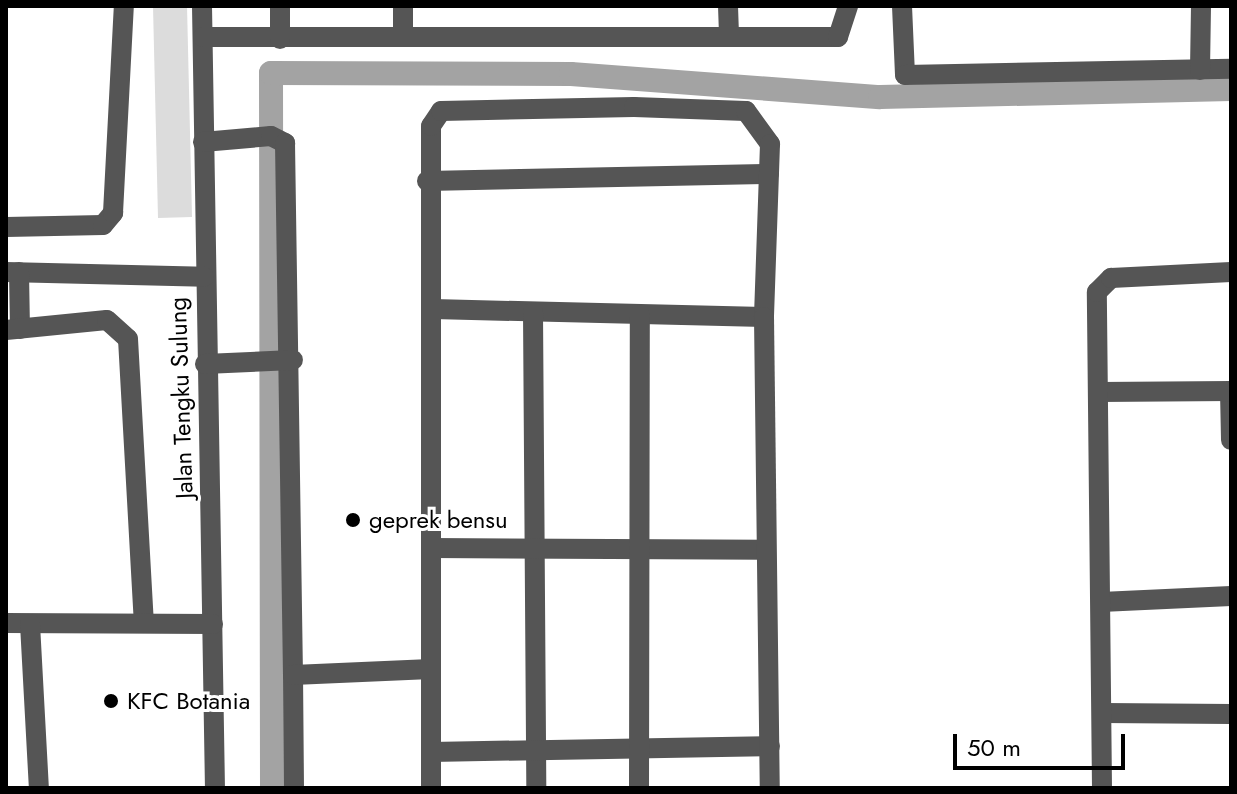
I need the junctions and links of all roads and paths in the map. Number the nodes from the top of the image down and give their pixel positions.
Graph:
1 (124, 6) edge
2 (202, 6) edge
3 (280, 6) edge
4 (403, 6) edge
5 (728, 6) edge
6 (848, 6) edge
7 (902, 6) edge
8 (1201, 6) edge
9 (729, 32) junction
10 (403, 36) junction
11 (203, 37) junction
12 (280, 39) junction
13 (1231, 69) edge
14 (1200, 70) junction
15 (203, 142) junction
16 (769, 174) junction
17 (427, 181) junction
18 (6, 227) edge
19 (12, 272) edge
20 (1231, 272) edge
21 (204, 277) junction
22 (433, 309) junction
23 (533, 312) junction
24 (640, 315) junction
25 (764, 317) junction
26 (13, 329) edge
27 (286, 360) junction
28 (205, 364) junction
29 (1230, 391) edge
30 (1100, 392) junction
31 (1231, 440) edge
32 (431, 548) junction
33 (536, 548) junction
34 (644, 550) junction
35 (766, 550) junction
36 (1231, 596) edge
37 (1101, 602) junction
38 (6, 623) edge
39 (144, 623) junction
40 (30, 624) junction
41 (213, 624) junction
42 (431, 669) junction
43 (293, 675) junction
44 (1103, 713) junction
45 (1231, 714) edge
46 (770, 746) junction
47 (639, 748) junction
48 (431, 752) junction
49 (536, 752) junction
50 (39, 788) edge
51 (215, 788) edge
52 (294, 788) edge
53 (431, 788) edge
54 (536, 788) edge
55 (639, 788) edge
56 (770, 788) edge
57 (1102, 788) edge

1 - 18 street
2 - 11 street, Jalan Tengku Sulung
3 - 12 street
4 - 10 street
5 - 9 street
6 - 9 street
7 - 14 street
8 - 14 street
9 - 10 street
10 - 12 street
11 - 12 street
11 - 15 street, Jalan Tengku Sulung
13 - 14 street
15 - 21 street, Jalan Tengku Sulung
15 - 27 street
16 - 17 street
16 - 17 street
16 - 25 street
17 - 22 street
19 - 21 street
19 - 26 street
20 - 30 street
21 - 28 street, Jalan Tengku Sulung
22 - 23 street
22 - 32 street
23 - 24 street
23 - 33 street
24 - 25 street
24 - 34 street
25 - 35 street
26 - 39 street
27 - 28 street
27 - 43 street
28 - 41 street, Jalan Tengku Sulung
29 - 30 street
29 - 31 street
30 - 37 street
32 - 33 street
32 - 42 street
33 - 34 street
33 - 49 street
34 - 35 street
34 - 47 street
35 - 46 street
36 - 37 street
37 - 44 street
38 - 40 street
39 - 40 street
39 - 41 street
40 - 50 street
41 - 51 street, Jalan Tengku Sulung
42 - 43 street
42 - 48 street
43 - 52 street
44 - 45 street
44 - 57 street
46 - 47 street
46 - 56 street
47 - 49 street
47 - 55 street
48 - 49 street
48 - 53 street
49 - 54 street

